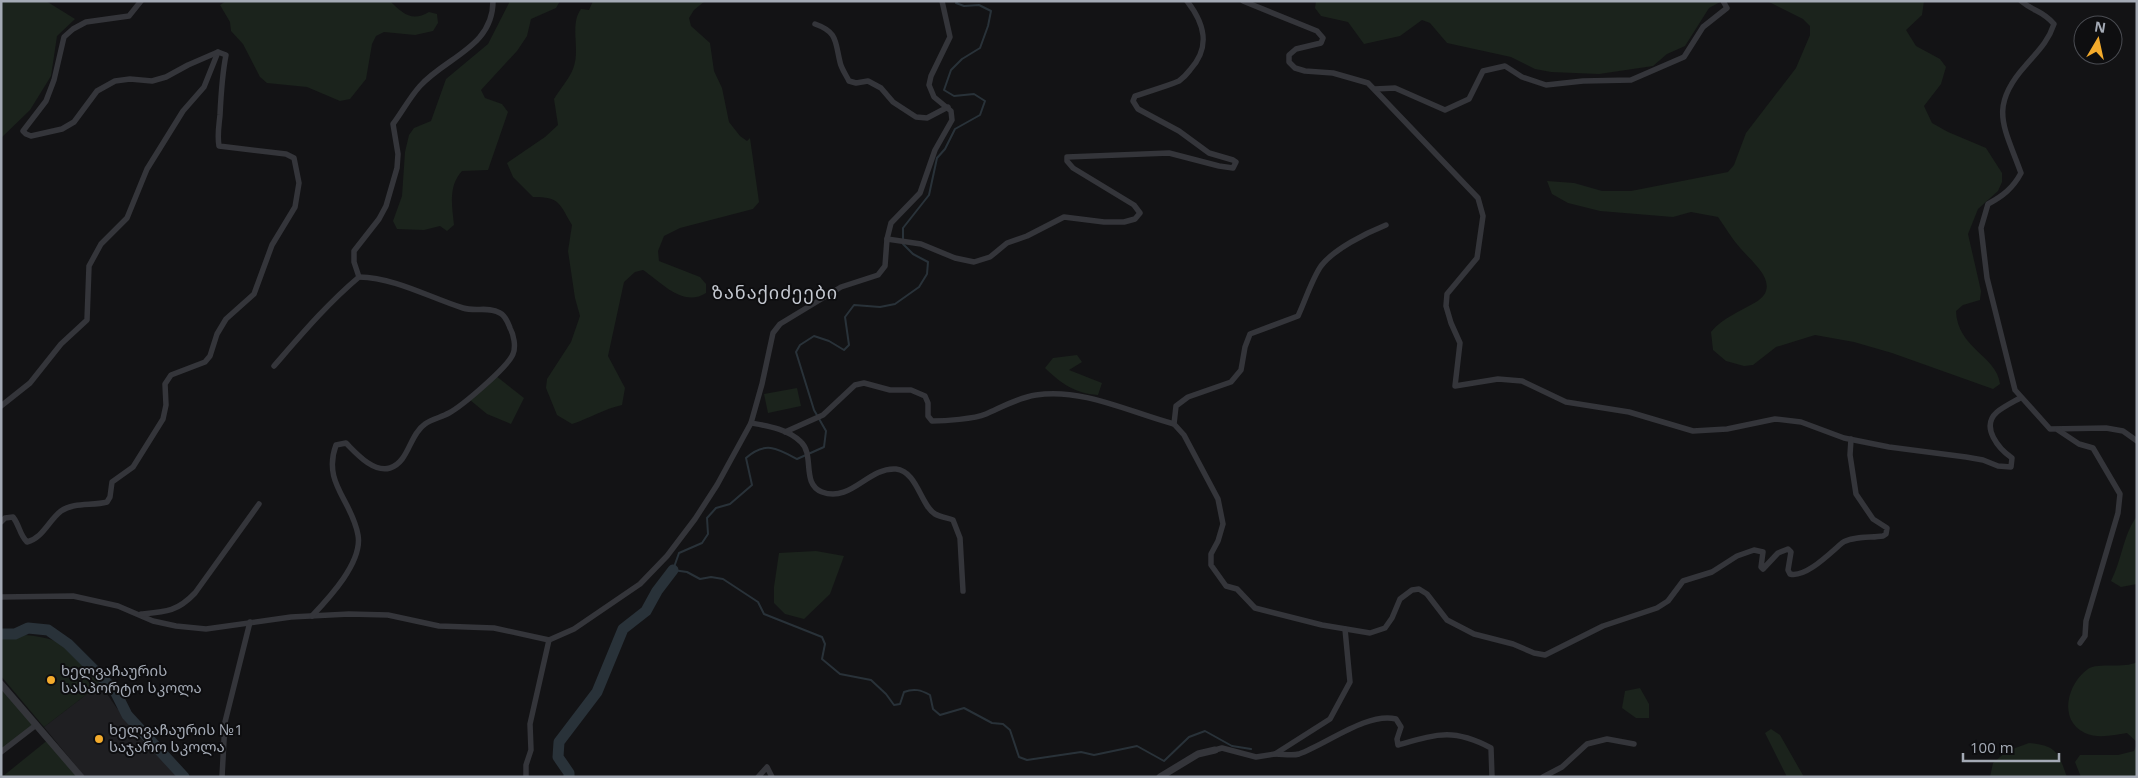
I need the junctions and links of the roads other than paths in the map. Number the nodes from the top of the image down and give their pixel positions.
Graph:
1 (141, 1) edge
2 (493, 1) edge
3 (942, 1) edge
4 (1187, 1) edge
5 (1243, 1) edge
6 (1723, 1) edge
7 (2020, 1) edge
8 (815, 24) dead end
9 (218, 52) junction
10 (1375, 89) junction
11 (948, 107) junction
12 (1386, 225) dead end
13 (886, 240) junction
14 (358, 277) junction
15 (274, 366) dead end
16 (2020, 398) junction
17 (1, 406) edge
18 (751, 423) junction
19 (1174, 424) junction
20 (2058, 430) junction
21 (785, 432) junction
22 (1851, 439) junction
23 (2137, 441) edge
24 (259, 504) dead end
25 (1, 522) edge
26 (963, 591) dead end
27 (1, 597) edge
28 (141, 614) junction
29 (312, 616) junction
30 (250, 622) junction
31 (1345, 629) junction
32 (549, 640) junction
33 (2080, 643) dead end
34 (1, 684) edge
35 (36, 725) junction
36 (1634, 744) dead end
37 (1215, 750) joint
38 (1, 752) edge
39 (1275, 754) junction
40 (81, 777) edge
41 (222, 777) edge
42 (526, 777) edge
43 (758, 777) edge
44 (772, 777) edge
45 (1160, 777) edge
46 (1492, 777) edge
47 (1543, 777) edge

1 - 9 street
2 - 14 street
3 - 11 street
4 - 13 street
5 - 10 street
6 - 10 street
7 - 16 street
8 - 11 street
9 - 17 street
9 - 25 street
10 - 22 street
11 - 13 street
12 - 19 street
13 - 18 street
14 - 15 street
14 - 29 street
16 - 20 street
16 - 22 street
18 - 21 street
18 - 32 street
19 - 21 street
19 - 31 street
20 - 23 street
20 - 33 street
21 - 26 street
22 - 31 street
24 - 28 street
27 - 28 street
28 - 30 street
29 - 30 street
29 - 32 street
30 - 41 street
31 - 39 street
32 - 42 street
34 - 35 street
35 - 38 street
35 - 40 street
36 - 47 street
37 - 39 street
37 - 45 street
39 - 46 street
43 - 44 street

